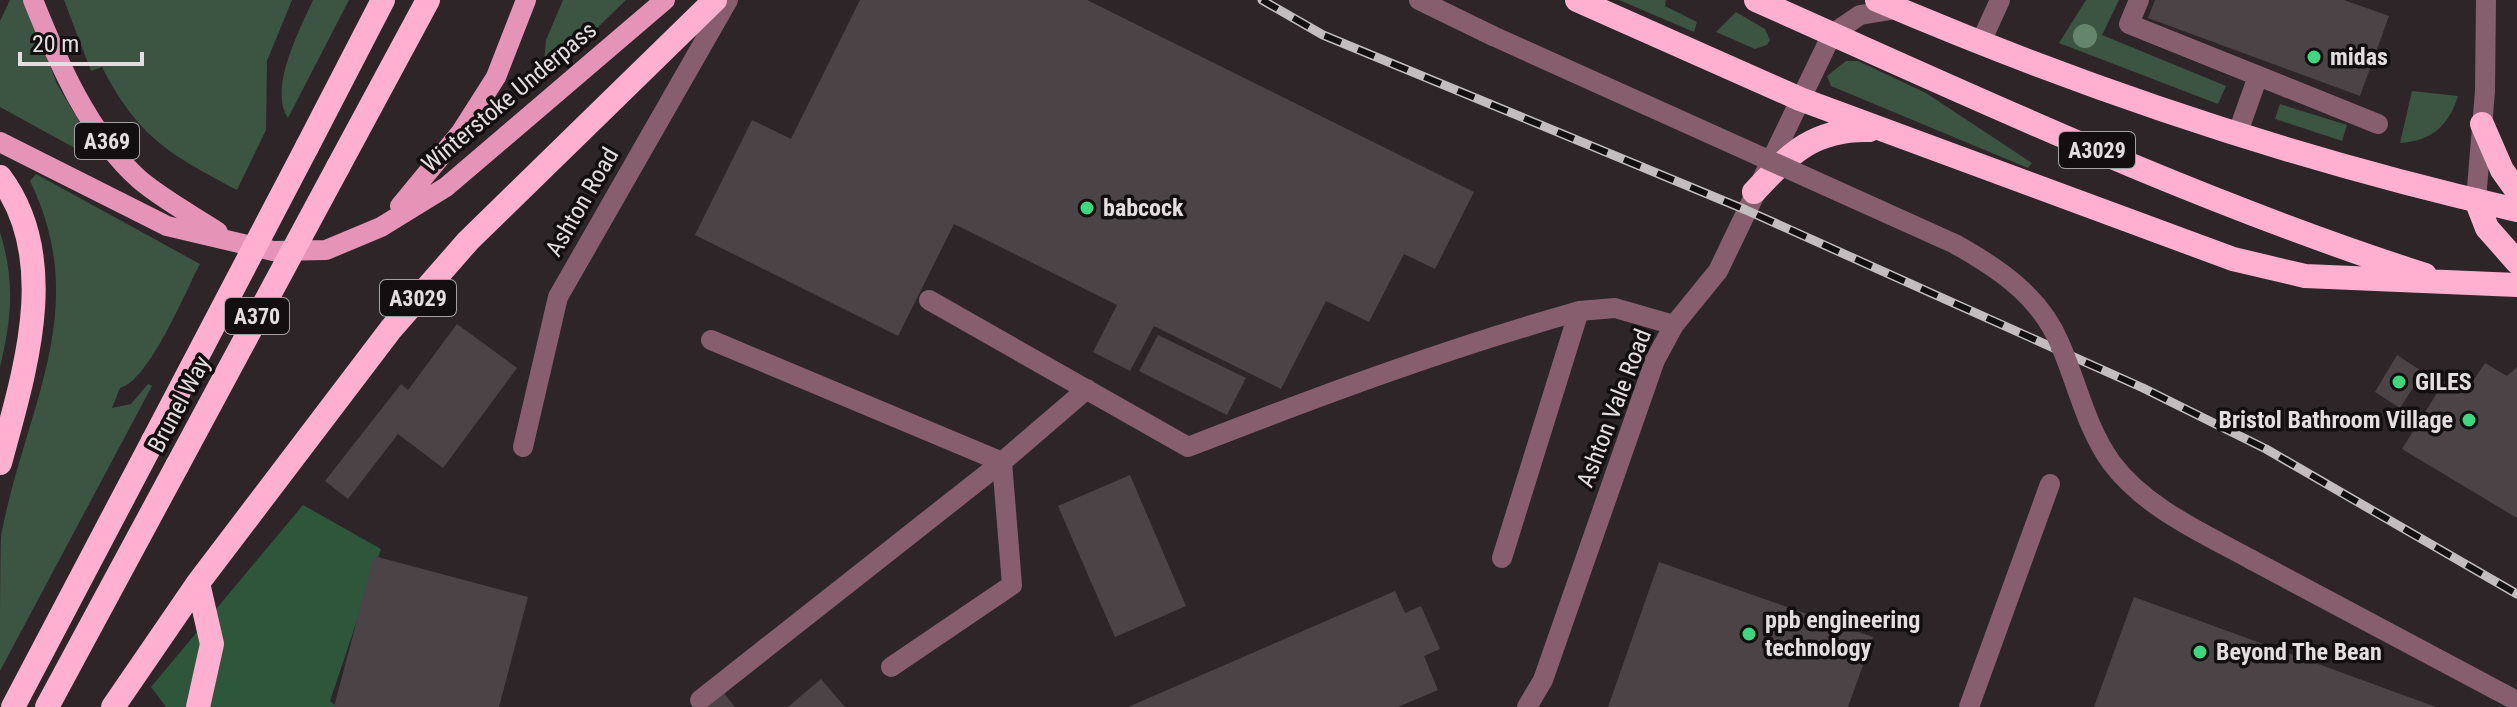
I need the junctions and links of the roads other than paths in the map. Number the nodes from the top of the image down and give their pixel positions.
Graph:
1 (33, 0) edge
2 (383, 0) edge
3 (428, 0) edge
4 (526, 0) edge
5 (665, 0) edge
6 (715, 0) edge
7 (728, 0) edge
8 (1419, 0) edge
9 (1577, 0) edge
10 (1756, 0) edge
11 (2000, 0) edge
12 (2139, 0) edge
13 (2486, 0) edge
14 (1887, 4) edge
15 (1832, 34) junction
16 (1980, 44) junction
17 (2258, 76) junction
18 (1800, 99) junction
19 (2378, 124) dead end
20 (2482, 124) junction
21 (1880, 130) junction
22 (2237, 135) junction
23 (0, 142) edge
24 (0, 177) edge
25 (2517, 191) edge
26 (1754, 192) junction
27 (2476, 200) junction
28 (2517, 210) edge
29 (381, 227) junction
30 (231, 240) junction
31 (2517, 262) edge
32 (2446, 282) junction
33 (2517, 285) edge
34 (929, 300) dead end
35 (1579, 311) junction
36 (1674, 325) junction
37 (711, 340) dead end
38 (1087, 389) junction
39 (523, 447) dead end
40 (1002, 462) junction
41 (0, 463) edge
42 (2050, 484) dead end
43 (1502, 558) dead end
44 (198, 583) junction
45 (891, 667) dead end
46 (700, 700) dead end
47 (2517, 701) edge
48 (13, 707) edge
49 (47, 707) edge
50 (113, 707) edge
51 (198, 707) edge
52 (1527, 707) edge
53 (1969, 707) edge

1 - 30 main road, Winterstoke Underpass / A369
2 - 48 highway, Brunel Way / A370, bridge
3 - 49 highway, Brunel Way / A370, bridge
4 - 29 main road, Winterstoke Underpass
5 - 29 main road, Winterstoke Underpass
6 - 44 highway, A3029
7 - 39 street, Ashton Road
8 - 47 street, bridge
9 - 18 highway, A3029
10 - 15 highway, A3029
11 - 16 street
12 - 17 street
13 - 20 street
14 - 15 street
14 - 16 highway, A3029
15 - 18 street, Ashton Vale Road
15 - 32 highway, A3029
16 - 22 highway, A3029
17 - 19 street
17 - 22 street
18 - 21 highway, A3029
18 - 26 street, Ashton Vale Road
20 - 25 highway
20 - 27 street
21 - 26 highway
21 - 32 highway, A3029
22 - 27 highway, A3029
23 - 30 main road, Winterstoke Underpass / A369
24 - 41 highway
26 - 36 street, Ashton Vale Road
27 - 28 highway, A3029
27 - 31 highway
29 - 30 main road, Winterstoke Underpass
32 - 33 highway, A3029
34 - 38 street
35 - 36 street
35 - 38 street
35 - 43 street
36 - 52 street, Ashton Vale Road
37 - 40 street
38 - 40 street
40 - 45 street
40 - 46 street
42 - 53 street
44 - 50 highway, A3029
44 - 51 highway

